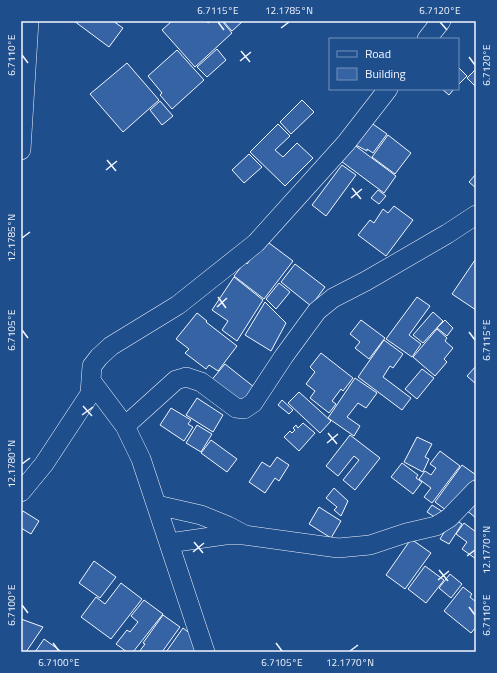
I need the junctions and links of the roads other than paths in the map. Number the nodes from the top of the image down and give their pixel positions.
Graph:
1 (30, 21) edge
2 (440, 21) edge
3 (428, 38) edge
4 (387, 90) edge
5 (21, 150) edge
6 (476, 216) edge
7 (92, 382) junction
8 (125, 426) junction
9 (476, 490) edge
10 (21, 492) edge
11 (156, 505) junction
12 (244, 535) junction
13 (169, 543) junction
14 (206, 652) edge

1 - 5 street
2 - 3 street
4 - 7 street
6 - 8 street
7 - 8 street
7 - 10 street
8 - 11 street
9 - 12 street
11 - 12 street
11 - 13 street
12 - 13 street
13 - 14 street

